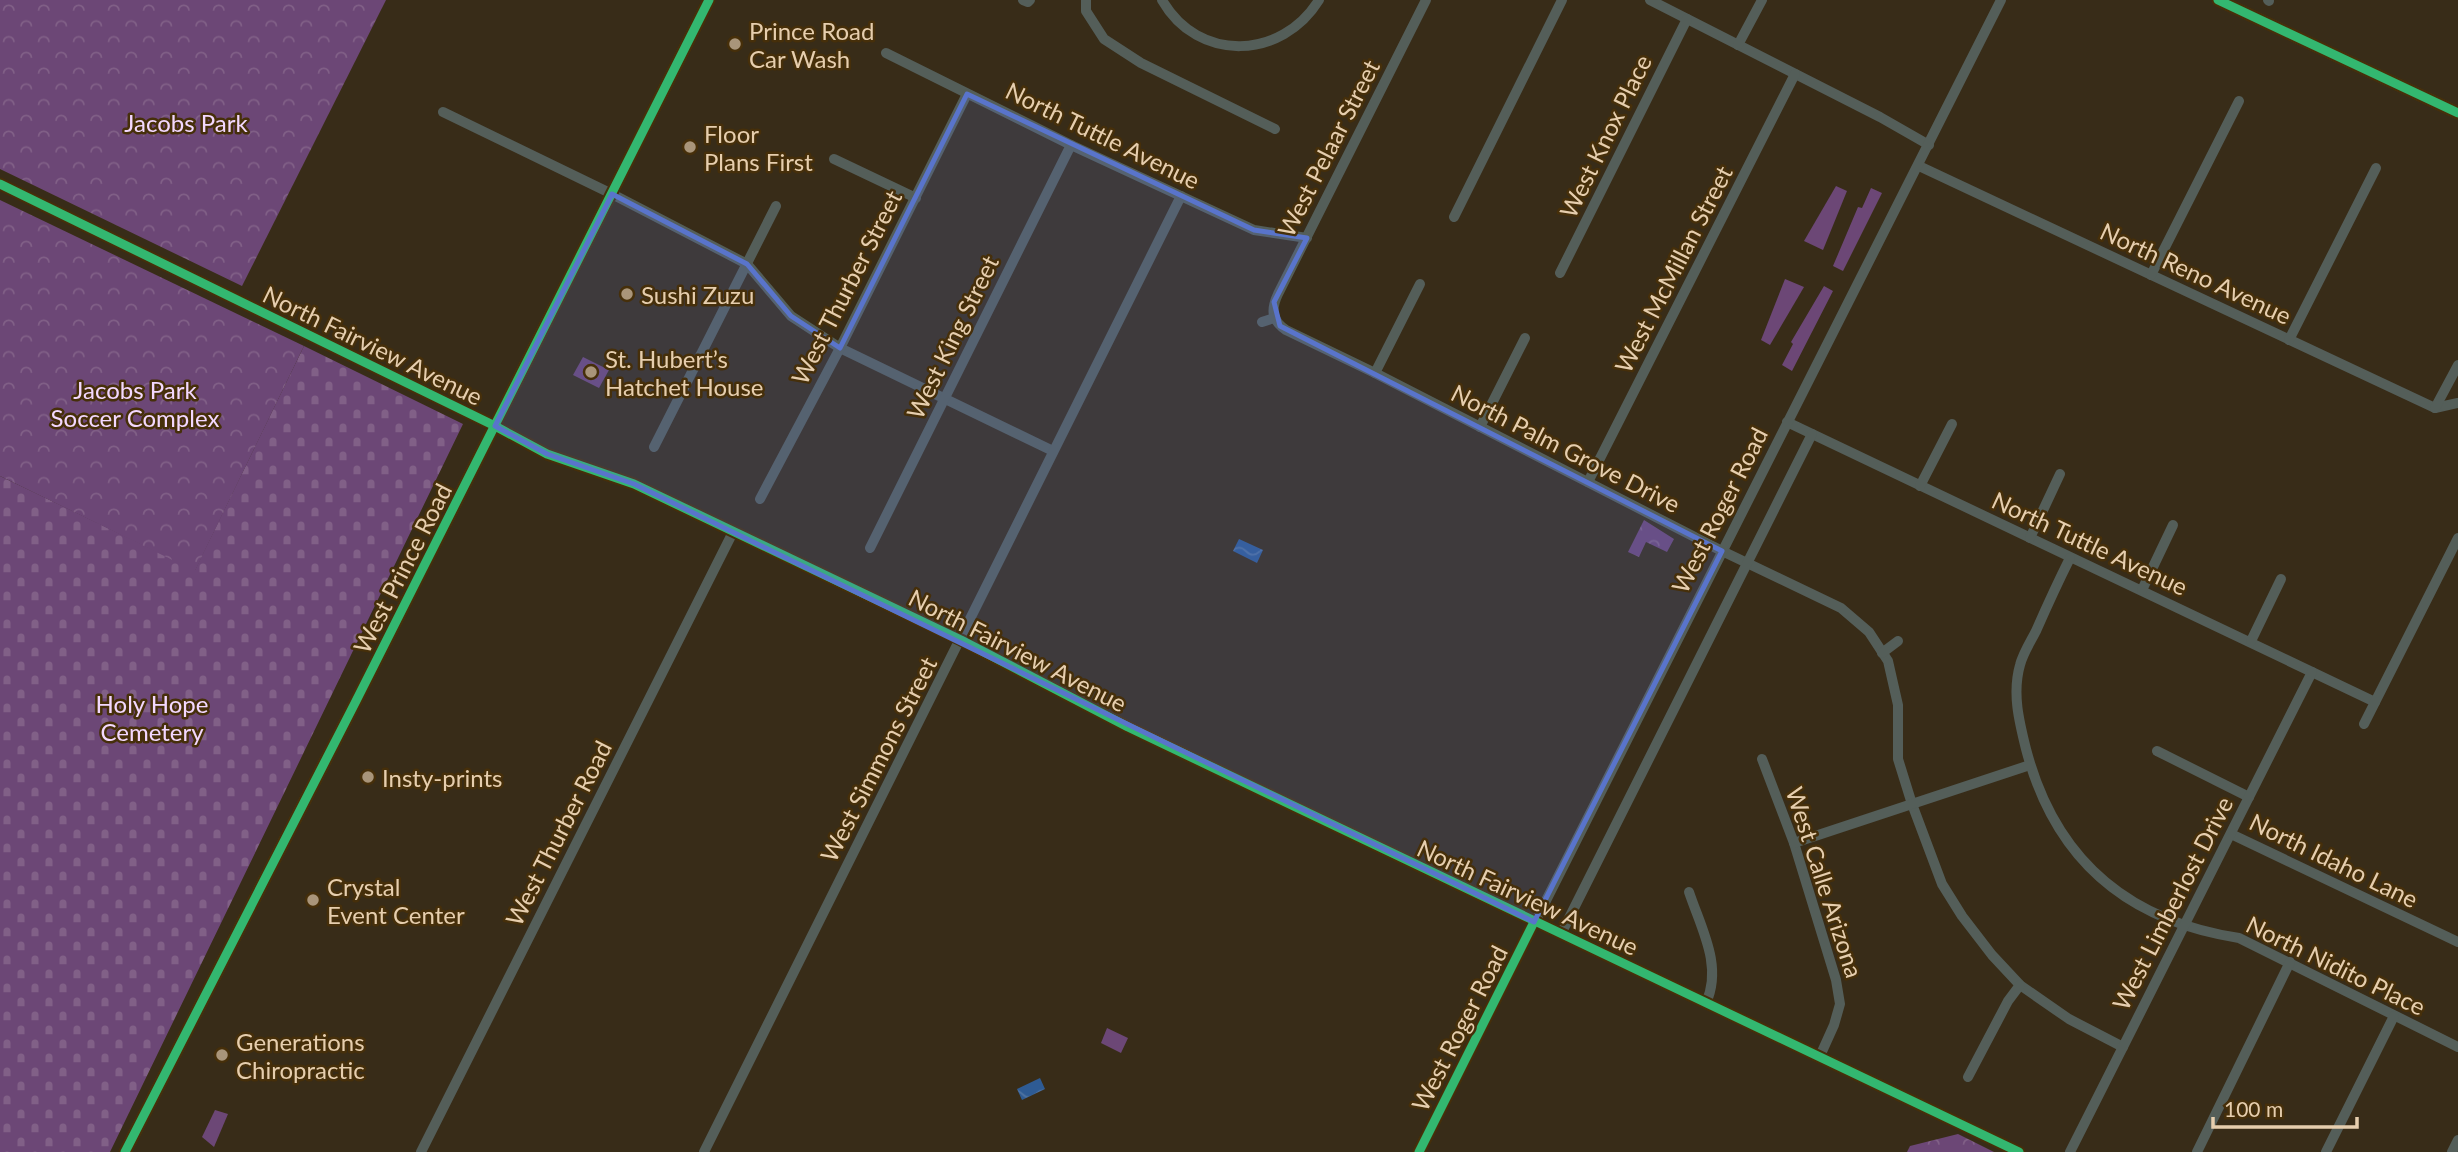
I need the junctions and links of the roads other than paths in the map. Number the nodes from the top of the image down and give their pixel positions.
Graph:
1 (709, 0) edge
2 (1023, 0) edge
3 (1030, 0) edge
4 (1086, 0) edge
5 (1161, 0) edge
6 (1319, 0) edge
7 (1426, 0) edge
8 (1562, 0) edge
9 (1650, 0) edge
10 (1762, 0) edge
11 (2001, 0) edge
12 (2218, 0) edge
13 (1687, 19) junction
14 (1738, 46) junction
15 (886, 53) dead end
16 (1795, 74) junction
17 (967, 94) junction
18 (2239, 101) dead end
19 (443, 112) dead end
20 (2458, 113) edge
21 (1275, 129) dead end
22 (1071, 145) junction
23 (1929, 145) junction
24 (834, 159) dead end
25 (1919, 166) junction
26 (2376, 168) dead end
27 (0, 184) edge
28 (612, 194) junction
29 (1181, 196) junction
30 (916, 198) junction
31 (776, 206) dead end
32 (1454, 217) dead end
33 (1307, 238) junction
34 (747, 264) junction
35 (1560, 273) dead end
36 (2151, 275) junction
37 (1420, 284) dead end
38 (1274, 317) junction
39 (1262, 322) dead end
40 (1525, 338) dead end
41 (2289, 340) junction
42 (840, 348) junction
43 (2458, 365) edge
44 (1376, 373) junction
45 (945, 399) junction
46 (2458, 403) edge
47 (2435, 408) junction
48 (1787, 422) junction
49 (1952, 424) dead end
50 (495, 426) junction
51 (1480, 427) junction
52 (1812, 434) junction
53 (654, 447) dead end
54 (1053, 451) junction
55 (2060, 474) dead end
56 (1588, 482) junction
57 (1920, 486) junction
58 (760, 499) dead end
59 (2173, 525) dead end
60 (733, 532) junction
61 (2031, 538) junction
62 (2458, 538) edge
63 (870, 548) dead end
64 (1722, 551) junction
65 (2070, 558) junction
66 (1747, 563) junction
67 (2281, 579) dead end
68 (2143, 590) junction
69 (961, 640) junction
70 (1898, 641) dead end
71 (2251, 641) junction
72 (1882, 653) junction
73 (2312, 672) junction
74 (2375, 702) junction
75 (2364, 724) dead end
76 (2157, 751) dead end
77 (1762, 759) dead end
78 (2030, 765) junction
79 (2249, 797) junction
80 (1912, 804) junction
81 (2231, 834) junction
82 (1794, 843) junction
83 (1689, 892) dead end
84 (1534, 922) junction
85 (2184, 926) junction
86 (1560, 934) junction
87 (2458, 942) edge
88 (2290, 962) junction
89 (2020, 985) junction
90 (1706, 1003) junction
91 (2394, 1016) junction
92 (2123, 1047) junction
93 (2458, 1047) edge
94 (1820, 1056) junction
95 (1968, 1077) dead end
96 (2458, 1140) edge
97 (125, 1152) edge
98 (421, 1152) edge
99 (704, 1152) edge
100 (1419, 1152) edge
101 (2019, 1152) edge
102 (2070, 1152) edge
103 (2197, 1152) edge
104 (2326, 1152) edge
105 (2452, 1152) edge

1 - 28 main road, West Prince Road
2 - 3 street
4 - 21 street
5 - 6 street
7 - 33 street, West Pelaar Street
8 - 32 street
9 - 13 street
10 - 14 street
11 - 23 street, West Roger Road
12 - 20 main road
13 - 14 street
13 - 35 street, West Knox Place
14 - 16 street
15 - 17 street, North Tuttle Avenue
16 - 23 street
16 - 56 street, West McMillan Street
17 - 22 street, North Tuttle Avenue
17 - 30 street, West Thurber Street
18 - 36 street
19 - 28 street
22 - 29 street, North Tuttle Avenue
22 - 45 street, West King Street
23 - 25 street, West Roger Road
24 - 30 street
25 - 36 street, North Reno Avenue
25 - 48 street, West Roger Road
26 - 41 street
27 - 50 street, North Fairview Avenue
28 - 34 street
28 - 50 main road, West Prince Road
29 - 33 street, North Tuttle Avenue
29 - 54 street, West Simmons Street
30 - 42 street, West Thurber Street
31 - 34 street
33 - 38 street, West Pelaar Street
34 - 42 street
34 - 53 street
36 - 41 street, North Reno Avenue
37 - 44 street
38 - 39 street
38 - 44 street, North Palm Grove Drive
40 - 51 street
41 - 47 street, North Reno Avenue
42 - 45 street
42 - 58 street, West Thurber Street
43 - 47 street
44 - 51 street, North Palm Grove Drive
45 - 54 street
45 - 63 street, West King Street
46 - 47 street
48 - 52 street, North Tuttle Avenue
48 - 64 street, West Roger Road
49 - 57 street
50 - 60 street, North Fairview Avenue
50 - 97 main road, West Prince Road
51 - 56 street, North Palm Grove Drive
52 - 57 street, North Tuttle Avenue
52 - 66 street, West Roger Road
54 - 69 street, West Simmons Street
55 - 61 street
56 - 64 street, North Palm Grove Drive
57 - 61 street, North Tuttle Avenue
59 - 68 street
60 - 69 street, North Fairview Avenue
60 - 98 street, West Thurber Road
61 - 65 street, North Tuttle Avenue
62 - 74 street
64 - 66 street, North Palm Grove Drive
64 - 84 street, West Roger Road
65 - 68 street, North Tuttle Avenue
65 - 78 street, North Nidito Place
66 - 72 street, North Palm Grove Drive
66 - 86 street, West Roger Road
67 - 71 street
68 - 71 street, North Tuttle Avenue
69 - 84 street, North Fairview Avenue
69 - 99 street, West Simmons Street
70 - 72 street
71 - 73 street, North Tuttle Avenue
72 - 80 street, North Palm Grove Drive
73 - 74 street, North Tuttle Avenue
73 - 79 street, West Limberlost Drive
74 - 75 street
76 - 79 street
77 - 82 street, West Calle Arizona
78 - 80 street
78 - 85 street, North Nidito Place
79 - 81 street, West Limberlost Drive
80 - 82 street
80 - 89 street, North Palm Grove Drive
81 - 85 street, West Limberlost Drive
81 - 87 street, North Idaho Lane
82 - 94 street, West Calle Arizona
83 - 90 street
84 - 86 street, North Fairview Avenue
84 - 100 street, West Roger Road
85 - 88 street, North Nidito Place
85 - 92 street, West Limberlost Drive
86 - 90 street, North Fairview Avenue
88 - 91 street, North Nidito Place
88 - 103 street
89 - 92 street, North Palm Grove Drive
89 - 95 street
90 - 94 street, North Fairview Avenue
91 - 93 street, North Nidito Place
91 - 104 street
92 - 102 street, West Limberlost Drive
94 - 101 street, North Fairview Avenue
96 - 105 street

